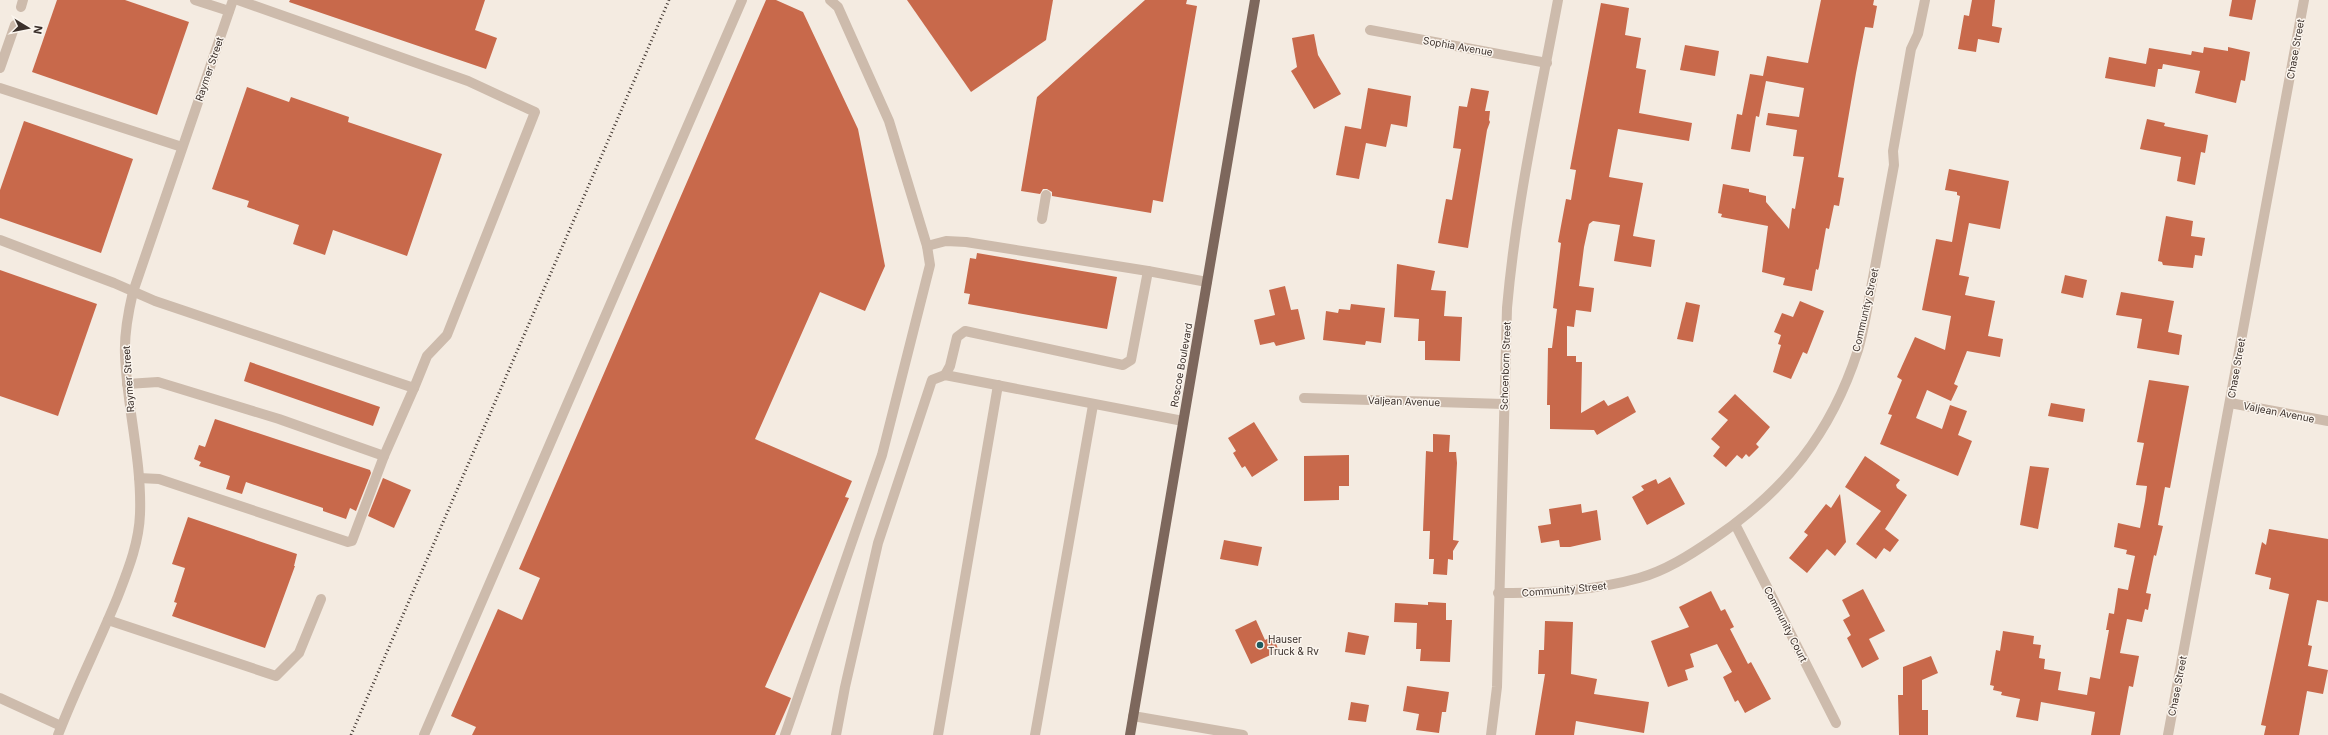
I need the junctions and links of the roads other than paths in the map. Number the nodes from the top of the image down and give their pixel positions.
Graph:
1 (195, 0) edge
2 (233, 0) edge
3 (238, 0) edge
4 (742, 0) edge
5 (830, 0) edge
6 (1255, 0) edge
7 (1558, 0) edge
8 (1925, 0) edge
9 (2304, 0) edge
10 (229, 11) junction
11 (15, 24) dead end
12 (1370, 30) dead end
13 (1547, 63) junction
14 (0, 68) edge
15 (0, 88) edge
16 (182, 147) junction
17 (1046, 195) dead end
18 (1042, 219) dead end
19 (0, 240) edge
20 (927, 246) junction
21 (1148, 271) junction
22 (1207, 282) junction
23 (133, 292) junction
24 (945, 375) junction
25 (127, 384) junction
26 (998, 385) junction
27 (414, 388) junction
28 (1304, 398) dead end
29 (2230, 402) junction
30 (1504, 404) junction
31 (1093, 405) junction
32 (1184, 421) junction
33 (2328, 422) edge
34 (384, 456) junction
35 (139, 478) junction
36 (1735, 524) junction
37 (1498, 593) junction
38 (321, 599) dead end
39 (108, 620) junction
40 (0, 698) edge
41 (1133, 716) junction
42 (1836, 723) dead end
43 (60, 731) edge
44 (424, 735) edge
45 (785, 735) edge
46 (836, 735) edge
47 (938, 735) edge
48 (1035, 735) edge
49 (1130, 735) edge
50 (1243, 735) edge
51 (1491, 735) edge
52 (2168, 735) edge

1 - 10 street
2 - 10 street, Raymer Street
3 - 27 street
4 - 44 street
5 - 20 street
6 - 22 main road, Roscoe Boulevard
7 - 13 street, Schoenborn Street
8 - 36 street, Community Street
9 - 29 street, Chase Street
10 - 16 street, Raymer Street
11 - 14 street
12 - 13 street, Sophia Avenue
13 - 30 street, Schoenborn Street
15 - 16 street
16 - 23 street, Raymer Street
17 - 18 street
19 - 23 street
20 - 21 street
20 - 45 street
21 - 22 street
21 - 24 street
22 - 32 main road, Roscoe Boulevard
23 - 25 street, Raymer Street
23 - 27 street
24 - 26 street
24 - 46 street
25 - 34 street
25 - 35 street, Raymer Street
26 - 31 street
26 - 47 street
27 - 34 street
28 - 30 street, Valjean Avenue
29 - 33 street, Valjean Avenue
29 - 52 street, Chase Street
30 - 37 street, Schoenborn Street
31 - 32 street
31 - 48 street
32 - 41 main road, Roscoe Boulevard
34 - 35 street
35 - 39 street, Raymer Street
36 - 37 street, Community Street
36 - 42 street, Community Court
37 - 51 street, Schoenborn Street
38 - 39 street
39 - 43 street, Raymer Street
40 - 43 street
41 - 49 main road, Roscoe Boulevard
41 - 50 street

